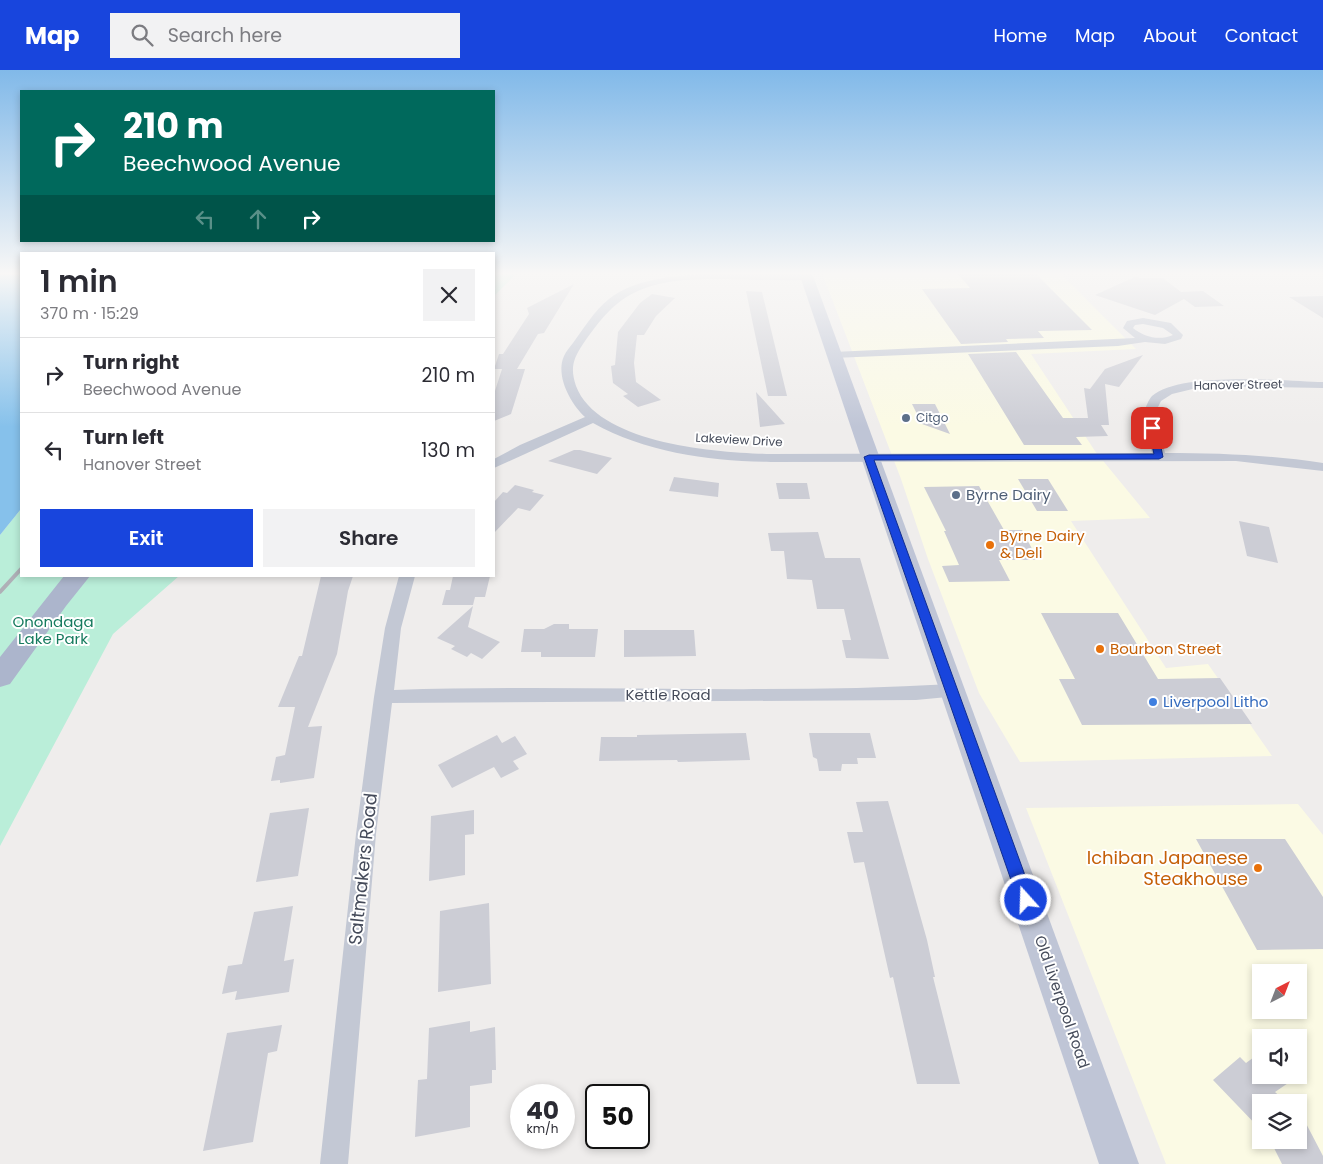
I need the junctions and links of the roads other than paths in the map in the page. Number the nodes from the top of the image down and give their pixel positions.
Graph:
1 (591, 324) edge
2 (822, 324) edge
3 (1144, 338) dead end
4 (833, 355) junction
5 (1323, 385) edge
6 (594, 418) junction
7 (869, 457) junction
8 (1159, 457) junction
9 (495, 463) edge
10 (1323, 467) edge
11 (77, 577) edge
12 (406, 577) edge
13 (0, 677) edge
14 (952, 691) junction
15 (383, 697) junction
16 (334, 1164) edge
17 (1119, 1164) edge

1 - 6 street
2 - 4 main road, Old Liverpool Road
3 - 4 street
4 - 7 main road, Old Liverpool Road
5 - 8 street, Hanover Street
6 - 7 street, Lakeview Drive
6 - 9 street
7 - 8 street
7 - 14 main road, Old Liverpool Road
8 - 10 street
11 - 13 main road
12 - 15 street, Saltmakers Road
14 - 15 street, Kettle Road
14 - 17 main road, Old Liverpool Road
15 - 16 street, Saltmakers Road

